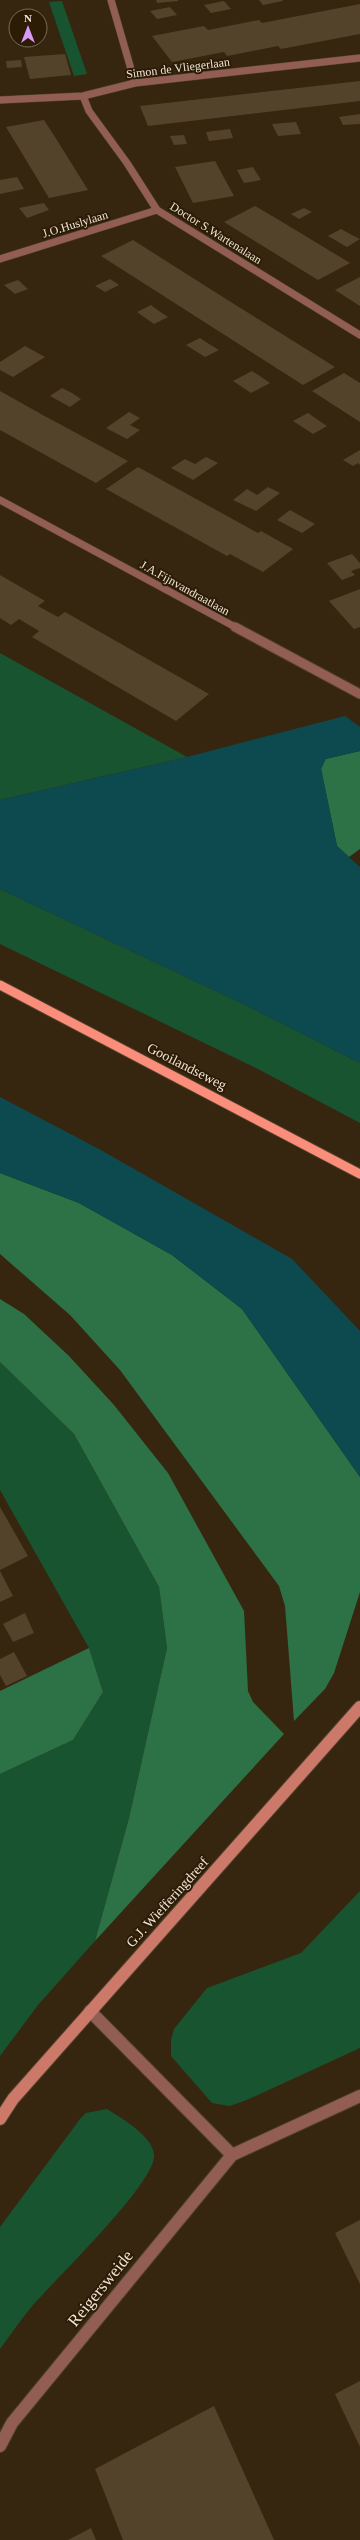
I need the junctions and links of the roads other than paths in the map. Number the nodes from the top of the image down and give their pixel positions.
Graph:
1 (111, 0) edge
2 (360, 58) edge
3 (135, 83) junction
4 (82, 96) junction
5 (0, 100) edge
6 (157, 210) junction
7 (0, 259) edge
8 (360, 335) edge
9 (0, 500) edge
10 (360, 694) edge
11 (0, 985) edge
12 (360, 1174) edge
13 (360, 1707) edge
14 (90, 2011) junction
15 (360, 2096) edge
16 (0, 2119) edge
17 (232, 2155) junction
18 (0, 2446) edge

1 - 3 street
2 - 3 street, Simon de Vliegerlaan
3 - 4 street, Simon de Vliegerlaan
4 - 5 street, Simon de Vliegerlaan
4 - 6 street, Doctor S.Wartenalaan
6 - 7 street, J.O.Huslylaan
6 - 8 street, Doctor S.Wartenalaan
9 - 10 street, J.A.Fijnvandraatlaan
11 - 12 main road, Gooilandseweg
13 - 14 street, G.J. Wiefferingdreef
14 - 16 street, G.J. Wiefferingdreef
14 - 17 street
15 - 17 street, Reigersweide
17 - 18 street, Reigersweide

